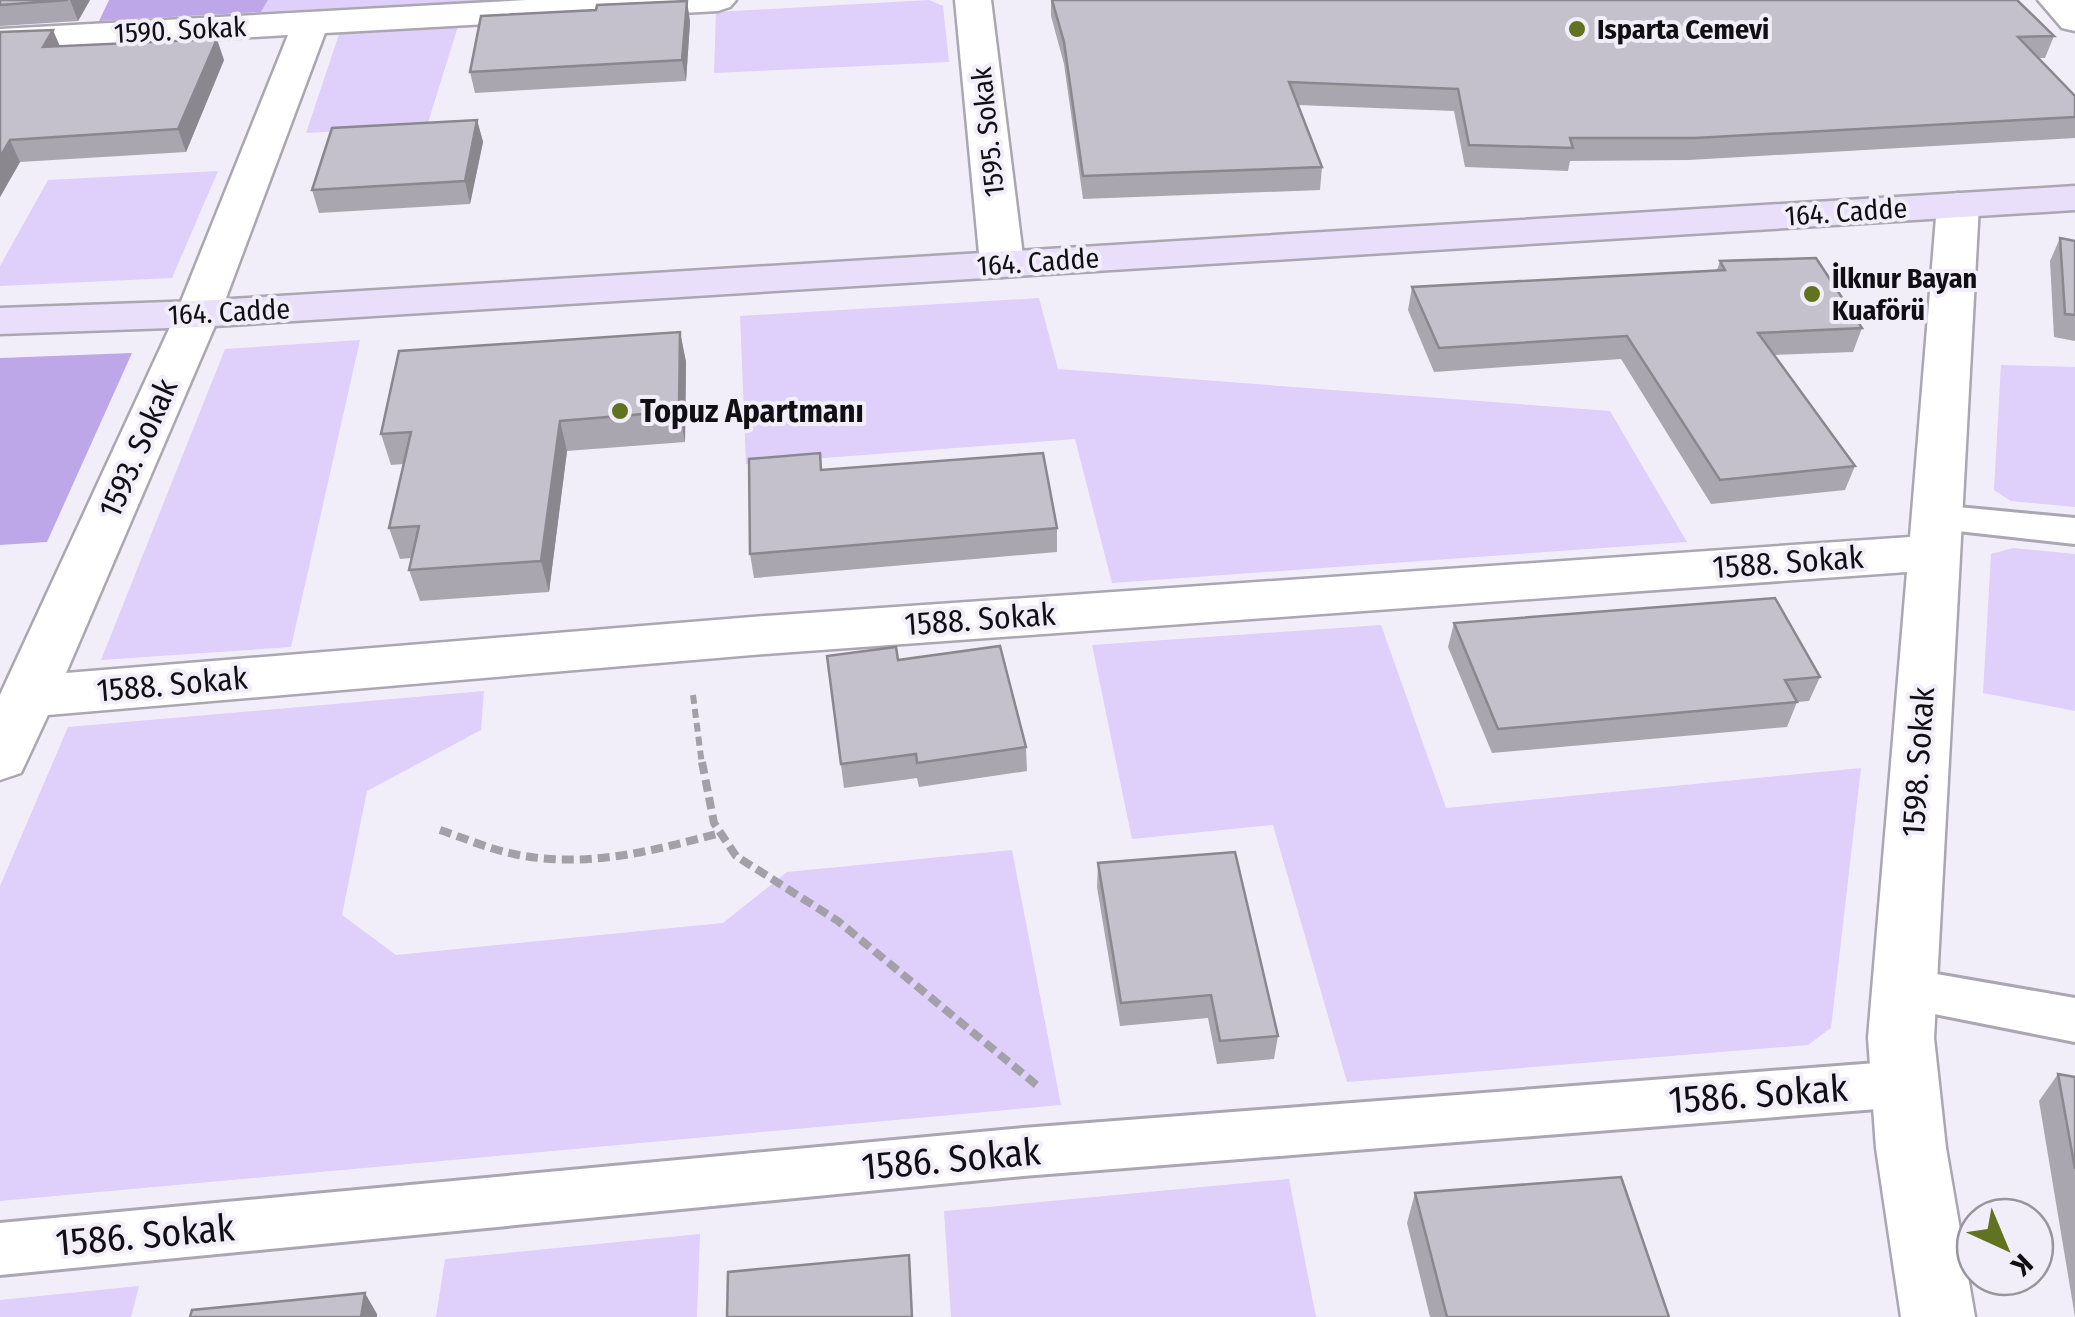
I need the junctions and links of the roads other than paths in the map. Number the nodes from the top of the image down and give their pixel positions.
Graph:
1 (718, 0) edge
2 (973, 0) edge
3 (2056, 0) edge
4 (2075, 20) edge
5 (311, 22) junction
6 (0, 40) edge
7 (2075, 198) edge
8 (1958, 205) junction
9 (1002, 264) junction
10 (198, 314) junction
11 (0, 321) edge
12 (2075, 531) edge
13 (1934, 535) junction
14 (28, 696) junction
15 (0, 758) edge
16 (1902, 989) junction
17 (2075, 1020) edge
18 (1903, 1084) junction
19 (0, 1249) edge
20 (1938, 1317) edge

1 - 5 street, 1590. Sokak
2 - 9 street, 1595. Sokak
3 - 4 street
5 - 6 street, 1590. Sokak
5 - 10 street, 1593. Sokak
7 - 8 main road, 164. Cadde
8 - 9 main road, 164. Cadde
8 - 13 street, 1598. Sokak
9 - 10 main road, 164. Cadde
10 - 11 main road, 164. Cadde
10 - 14 street, 1593. Sokak
12 - 13 lane, 1588. Sokak
13 - 14 street, 1588. Sokak
13 - 16 street, 1598. Sokak
14 - 15 street, 1593. Sokak
16 - 17 lane
16 - 18 street, 1598. Sokak
18 - 19 lane, 1586. Sokak
18 - 20 street, 1598. Sokak

